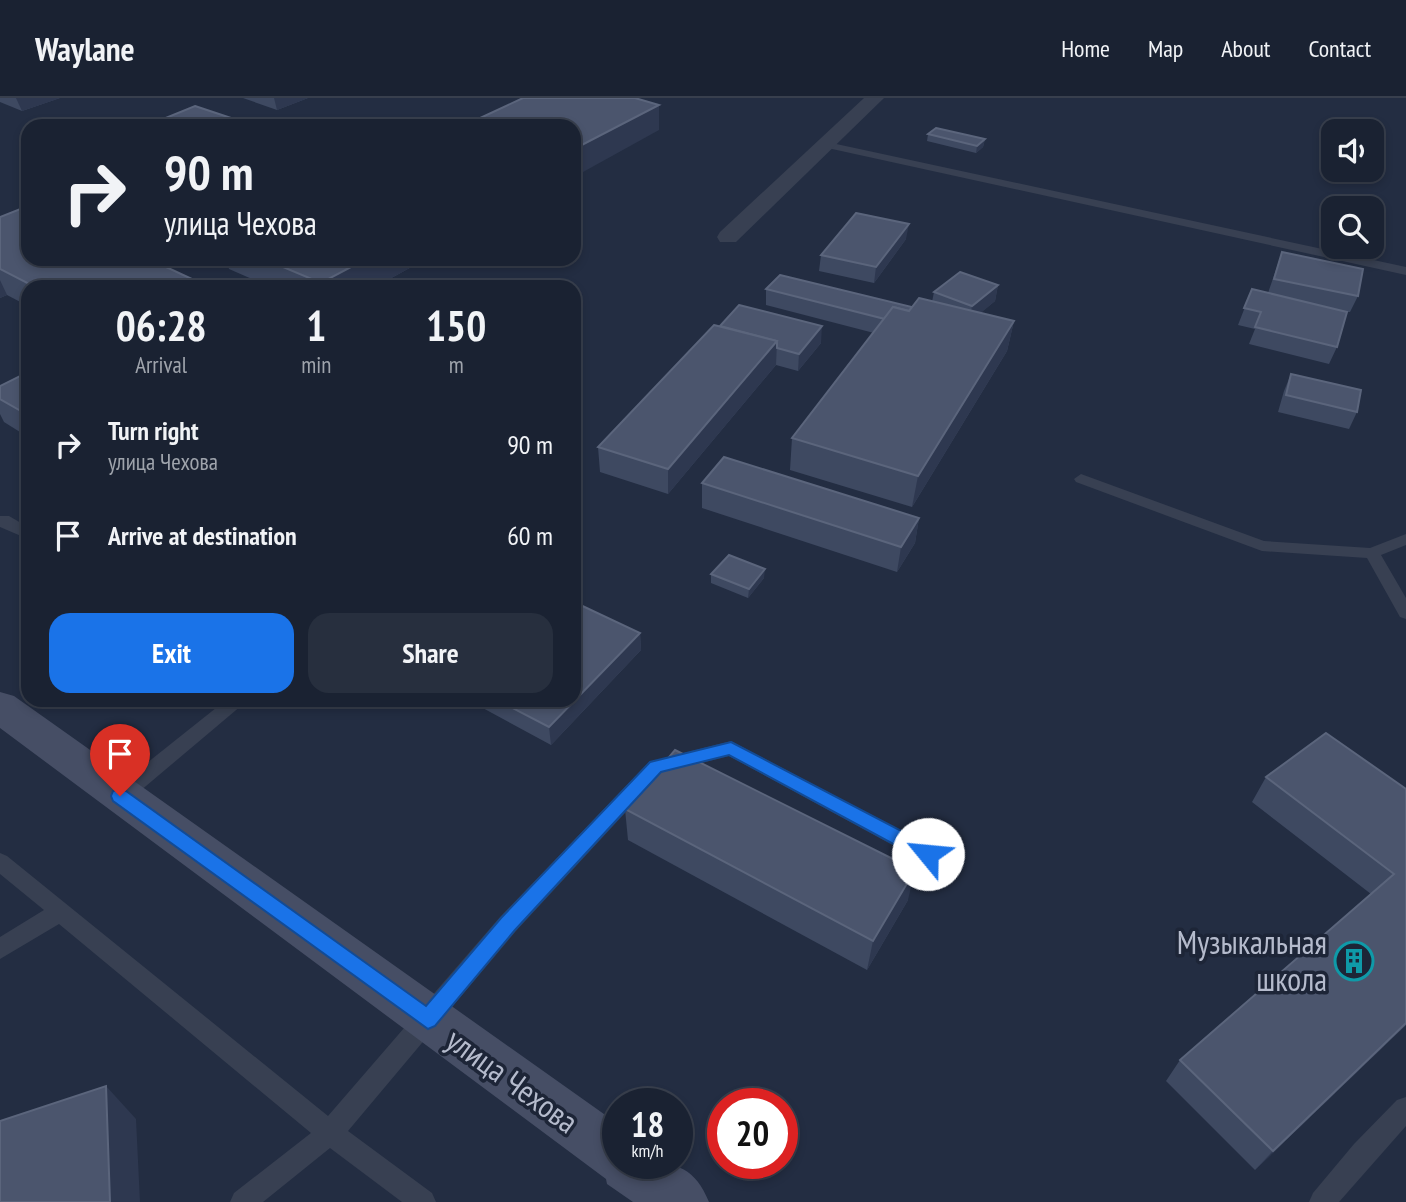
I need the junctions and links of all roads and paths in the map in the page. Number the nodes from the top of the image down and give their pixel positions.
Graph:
1 (875, 98) edge
2 (827, 145) junction
3 (728, 237) dead end
4 (1406, 271) edge
5 (1082, 479) dead end
6 (0, 522) edge
7 (21, 530) edge
8 (1406, 539) edge
9 (1372, 554) junction
10 (1406, 613) edge
11 (0, 707) edge
12 (230, 707) edge
13 (120, 796) junction
14 (928, 854) dead end
15 (0, 862) edge
16 (61, 911) junction
17 (0, 949) edge
18 (428, 1019) junction
19 (1406, 1109) edge
20 (330, 1133) junction
21 (602, 1145) edge
22 (648, 1179) edge
23 (243, 1202) edge
24 (423, 1202) edge
25 (681, 1202) edge
26 (1322, 1202) edge

1 - 2 street
2 - 3 street
2 - 4 lane
5 - 9 lane
6 - 7 lane
8 - 9 lane
9 - 10 lane
11 - 13 main road, улица Чехова
12 - 13 lane
13 - 18 main road, улица Чехова
14 - 18 lane
15 - 16 lane
16 - 17 lane
16 - 20 lane
18 - 20 lane
18 - 21 main road, улица Чехова
19 - 26 lane
20 - 23 lane
20 - 24 lane
22 - 25 main road

